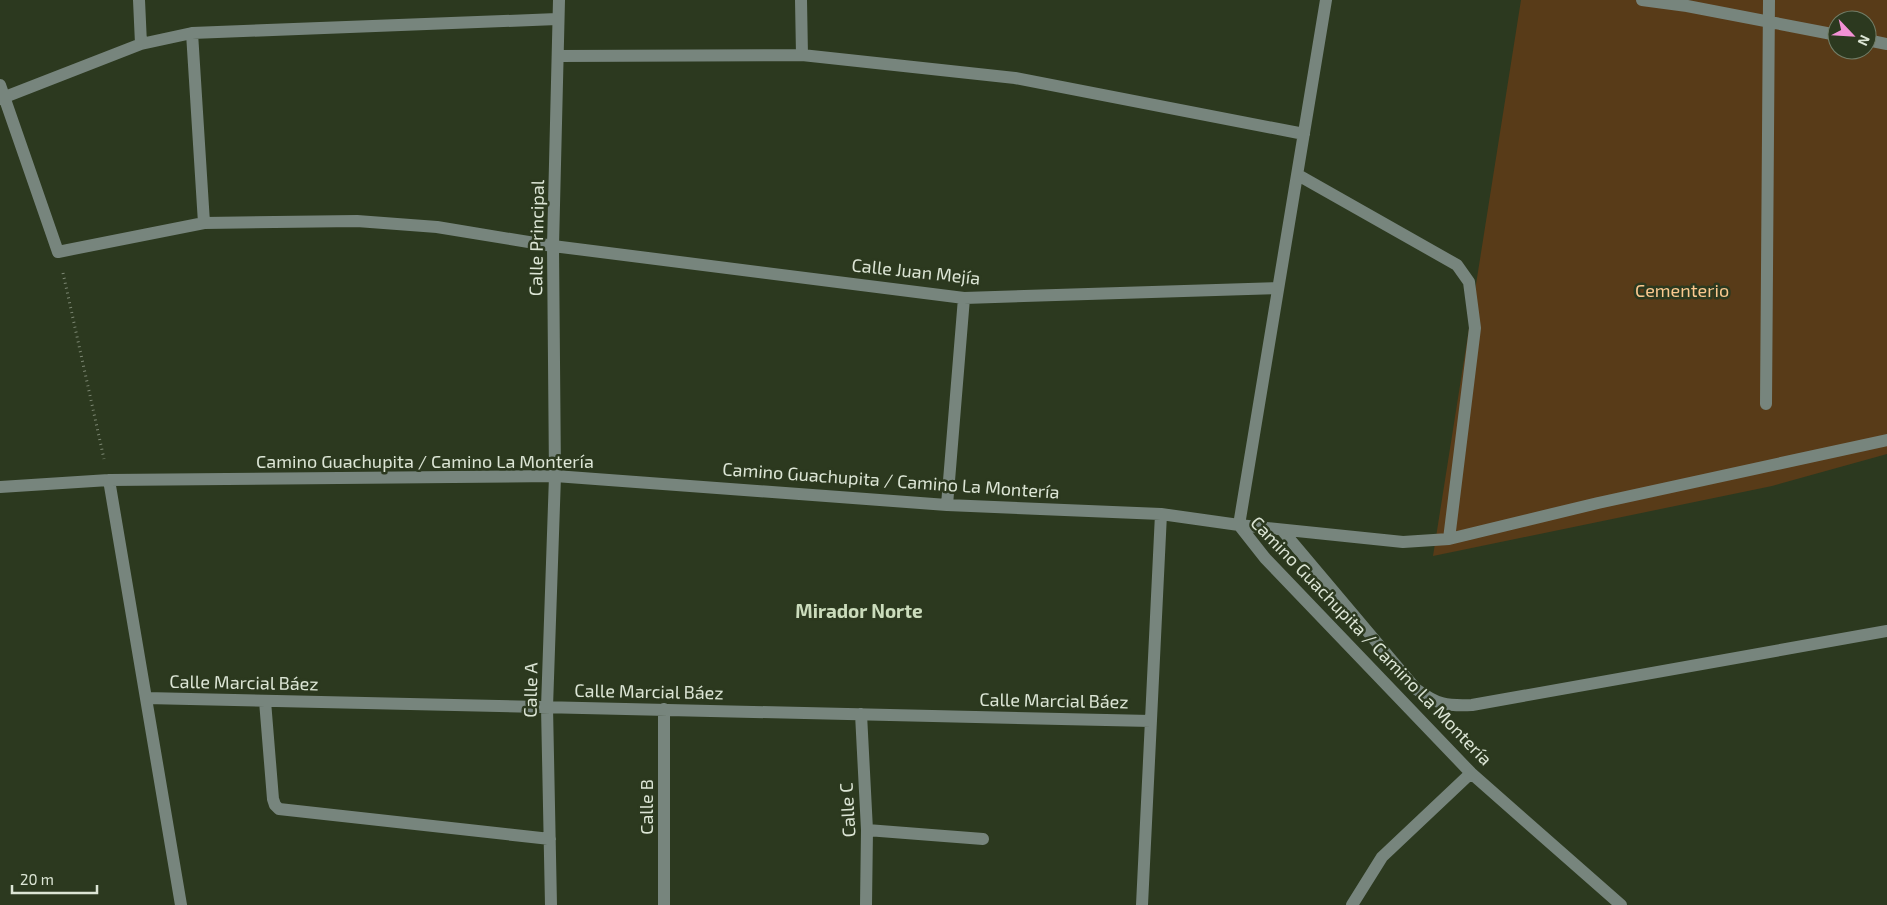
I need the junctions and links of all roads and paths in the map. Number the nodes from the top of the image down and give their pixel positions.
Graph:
1 (139, 0) edge
2 (559, 0) edge
3 (801, 0) edge
4 (1326, 0) edge
5 (1642, 0) edge
6 (1768, 0) edge
7 (557, 19) junction
8 (1768, 22) junction
9 (192, 33) junction
10 (1827, 33) edge
11 (140, 44) junction
12 (802, 55) junction
13 (558, 56) junction
14 (1, 94) edge
15 (1304, 134) junction
16 (1298, 175) junction
17 (204, 222) junction
18 (553, 246) junction
19 (58, 252) junction
20 (1278, 288) junction
21 (964, 298) junction
22 (1766, 404) dead end
23 (1887, 440) edge
24 (554, 476) junction
25 (109, 480) junction
26 (0, 487) edge
27 (946, 505) junction
28 (1161, 514) junction
29 (1239, 525) junction
30 (1282, 530) junction
31 (1449, 540) junction
32 (1887, 631) edge
33 (146, 698) junction
34 (265, 700) junction
35 (547, 707) junction
36 (664, 710) junction
37 (861, 714) junction
38 (1152, 721) junction
39 (1471, 773) junction
40 (867, 830) junction
41 (550, 839) junction
42 (983, 839) dead end
43 (181, 905) edge
44 (550, 905) edge
45 (664, 905) edge
46 (866, 905) edge
47 (1142, 905) edge
48 (1352, 905) edge
49 (1621, 905) edge

1 - 11 street
2 - 7 street, Calle Principal
3 - 12 street
4 - 15 street
5 - 8 street
6 - 8 street
7 - 9 street
7 - 13 street, Calle Principal
8 - 10 street
8 - 22 street
9 - 11 street
9 - 17 street
11 - 14 street
12 - 13 street
12 - 15 street
13 - 18 street, Calle Principal
14 - 19 street
15 - 16 street
16 - 20 street
16 - 31 street
17 - 18 street, Calle Juan Mejía
17 - 19 street, Calle Juan Mejía
18 - 21 street, Calle Juan Mejía
18 - 24 street, Calle Principal
19 - 25 path
20 - 21 street, Calle Juan Mejía
20 - 29 street
21 - 27 street
23 - 31 street
24 - 25 street, Camino Guachupita / Camino La Montería
24 - 27 street, Camino Guachupita / Camino La Montería
24 - 35 street, Calle A
25 - 26 street, Camino Guachupita / Camino La Montería
25 - 33 street
27 - 28 street, Camino Guachupita / Camino La Montería
28 - 29 street, Camino Guachupita / Camino La Montería
28 - 38 street
29 - 30 street
29 - 39 street, Camino Guachupita / Camino La Montería
30 - 31 street
30 - 32 street
33 - 34 street, Calle Marcial Báez
33 - 43 street
34 - 35 street, Calle Marcial Báez
34 - 41 street
35 - 36 street, Calle Marcial Báez
35 - 41 street, Calle A
36 - 37 street, Calle Marcial Báez
36 - 45 street, Calle B
37 - 38 street, Calle Marcial Báez
37 - 40 street, Calle C
38 - 47 street
39 - 48 street
39 - 49 street, Camino Guachupita / Camino La Montería
40 - 42 street
40 - 46 street, Calle C
41 - 44 street, Calle A

